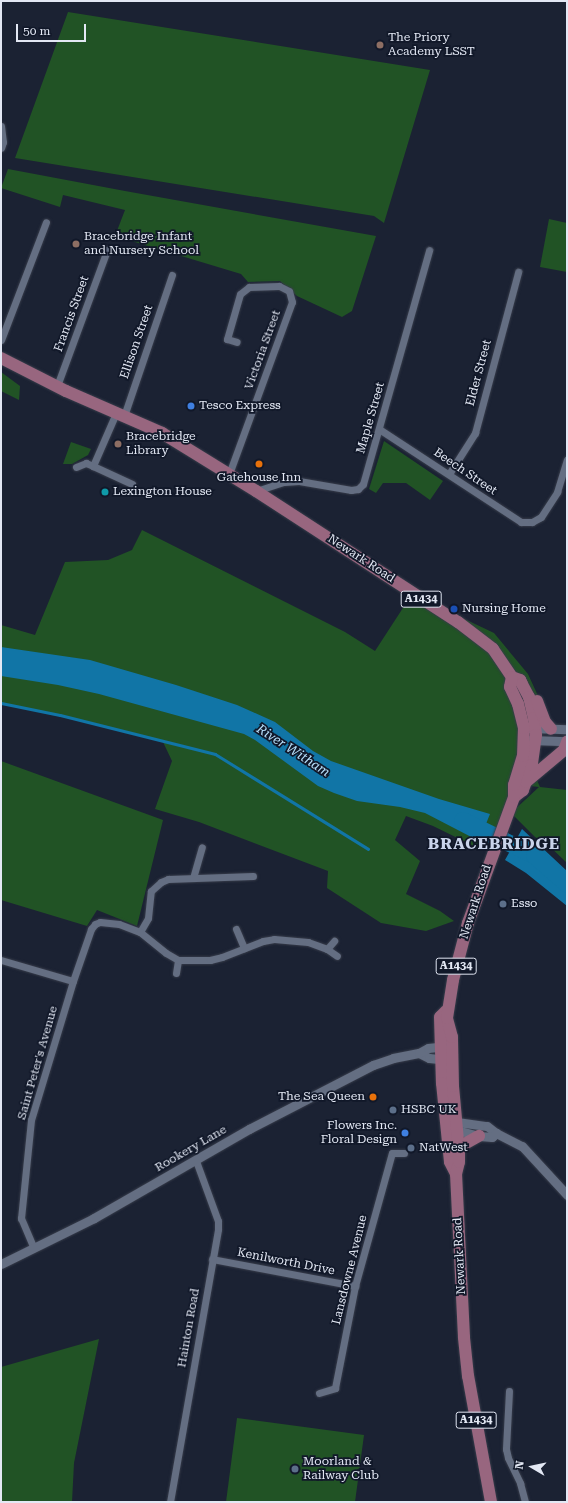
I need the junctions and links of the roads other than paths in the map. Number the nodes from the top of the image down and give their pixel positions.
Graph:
1 (1, 126) edge
2 (1, 148) edge
3 (46, 222) dead end
4 (107, 250) dead end
5 (429, 250) dead end
6 (518, 272) dead end
7 (172, 275) dead end
8 (1, 340) edge
9 (237, 342) dead end
10 (1, 358) edge
11 (57, 386) junction
12 (120, 415) junction
13 (380, 429) junction
14 (567, 459) edge
15 (93, 466) junction
16 (76, 467) dead end
17 (229, 474) junction
18 (449, 474) junction
19 (132, 484) dead end
20 (256, 491) junction
21 (512, 677) junction
22 (529, 697) junction
23 (551, 729) junction
24 (567, 729) edge
25 (530, 734) junction
26 (567, 741) edge
27 (526, 782) junction
28 (514, 797) junction
29 (202, 847) dead end
30 (253, 876) dead end
31 (193, 878) junction
32 (236, 929) dead end
33 (140, 932) junction
34 (334, 941) dead end
35 (244, 948) junction
36 (328, 949) junction
37 (337, 956) dead end
38 (1, 960) edge
39 (178, 960) junction
40 (176, 973) dead end
41 (73, 981) junction
42 (448, 1009) junction
43 (440, 1046) junction
44 (453, 1046) junction
45 (419, 1053) junction
46 (447, 1060) junction
47 (452, 1125) junction
48 (496, 1133) junction
49 (479, 1136) junction
50 (459, 1147) junction
51 (404, 1153) dead end
52 (196, 1161) junction
53 (456, 1174) junction
54 (567, 1195) edge
55 (34, 1248) junction
56 (212, 1259) junction
57 (1, 1264) edge
58 (355, 1286) junction
59 (509, 1391) dead end
60 (319, 1393) dead end
61 (170, 1502) edge
62 (491, 1502) edge
63 (525, 1502) edge

1 - 2 street
3 - 8 street
4 - 11 street, Francis Street
5 - 13 street, Maple Street
6 - 18 street, Elder Street
7 - 12 street, Ellison Street
9 - 17 street, Victoria Street
10 - 11 main road, A1434
11 - 12 main road, A1434
12 - 15 street, Ellison Street
12 - 17 main road, A1434
13 - 18 street, Beech Street
13 - 20 street, Maple Street
14 - 18 street, Beech Street
15 - 16 street
15 - 19 street
17 - 20 main road, A1434
20 - 21 main road, Newark Road / A1434
21 - 22 main road, Newark Road / A1434
21 - 25 main road, Newark Road / A1434
22 - 23 main road
22 - 25 main road, Newark Road / A1434
23 - 24 street
23 - 25 street
25 - 26 street
25 - 27 main road, Newark Road / A1434
25 - 28 main road, Newark Road / A1434
26 - 27 main road
27 - 28 main road, Newark Road / A1434
28 - 42 main road, Newark Road / A1434
29 - 31 street
30 - 31 street
31 - 33 street
32 - 35 street
33 - 39 street
33 - 41 street, Saint Peter's Avenue
34 - 36 street
35 - 36 street
35 - 39 street
36 - 37 street
38 - 41 street
39 - 40 street
41 - 55 street, Saint Peter's Avenue
42 - 43 main road, Newark Road / A1434
42 - 44 main road, Newark Road
43 - 44 street, Rookery Lane
43 - 45 street, Rookery Lane
43 - 46 main road, Newark Road / A1434
44 - 46 main road, Newark Road / A1434
45 - 46 street
45 - 52 street, Rookery Lane
46 - 47 main road, Newark Road / A1434
47 - 48 street
47 - 49 street
47 - 50 main road, Newark Road / A1434
47 - 53 main road, Newark Road / A1434
48 - 49 street
48 - 54 street
49 - 50 main road
50 - 53 main road, Newark Road / A1434
51 - 58 street, Lansdowne Avenue
52 - 55 street, Rookery Lane
52 - 56 street, Hainton Road
53 - 62 main road, Newark Road / A1434
55 - 57 street, Rookery Lane
56 - 58 street, Kenilworth Drive
56 - 61 street, Hainton Road
58 - 60 street, Lansdowne Avenue
59 - 63 street

